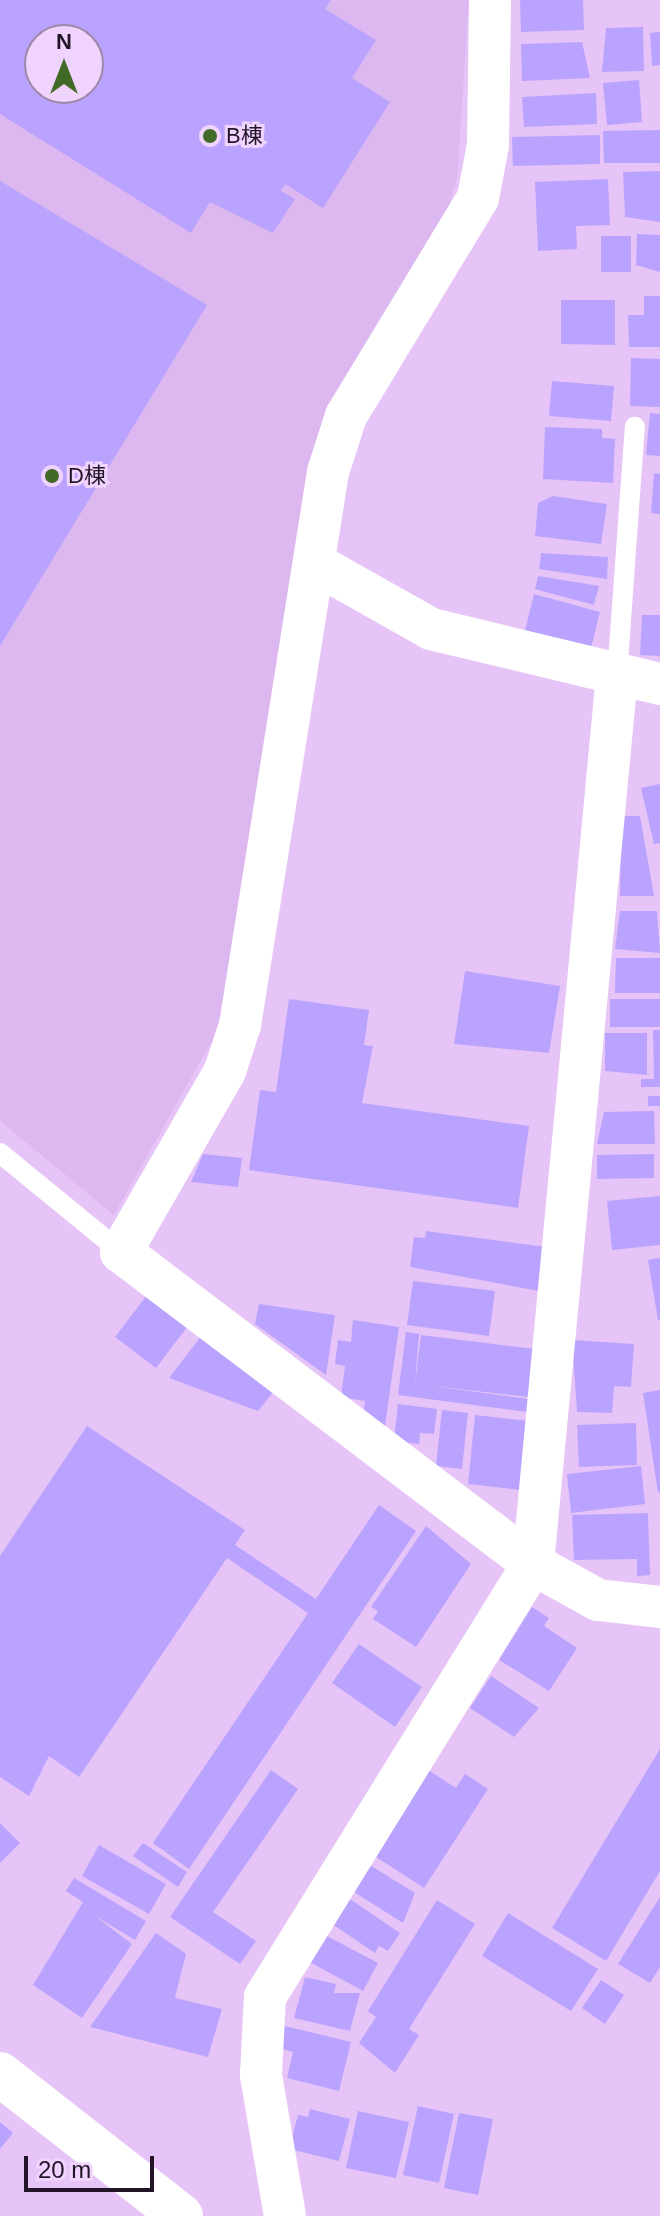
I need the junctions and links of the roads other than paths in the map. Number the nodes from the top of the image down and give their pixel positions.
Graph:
1 (490, 0) edge
2 (635, 427) dead end
3 (314, 563) junction
4 (617, 676) junction
5 (660, 684) edge
6 (0, 1153) edge
7 (121, 1252) junction
8 (533, 1564) junction
9 (660, 1607) edge
10 (0, 2074) edge
11 (181, 2216) edge
12 (285, 2216) edge

1 - 3 street
2 - 4 lane
3 - 4 street
3 - 7 street
4 - 5 street
4 - 8 street
6 - 7 lane
7 - 8 street
8 - 9 street
8 - 12 street
10 - 11 highway

